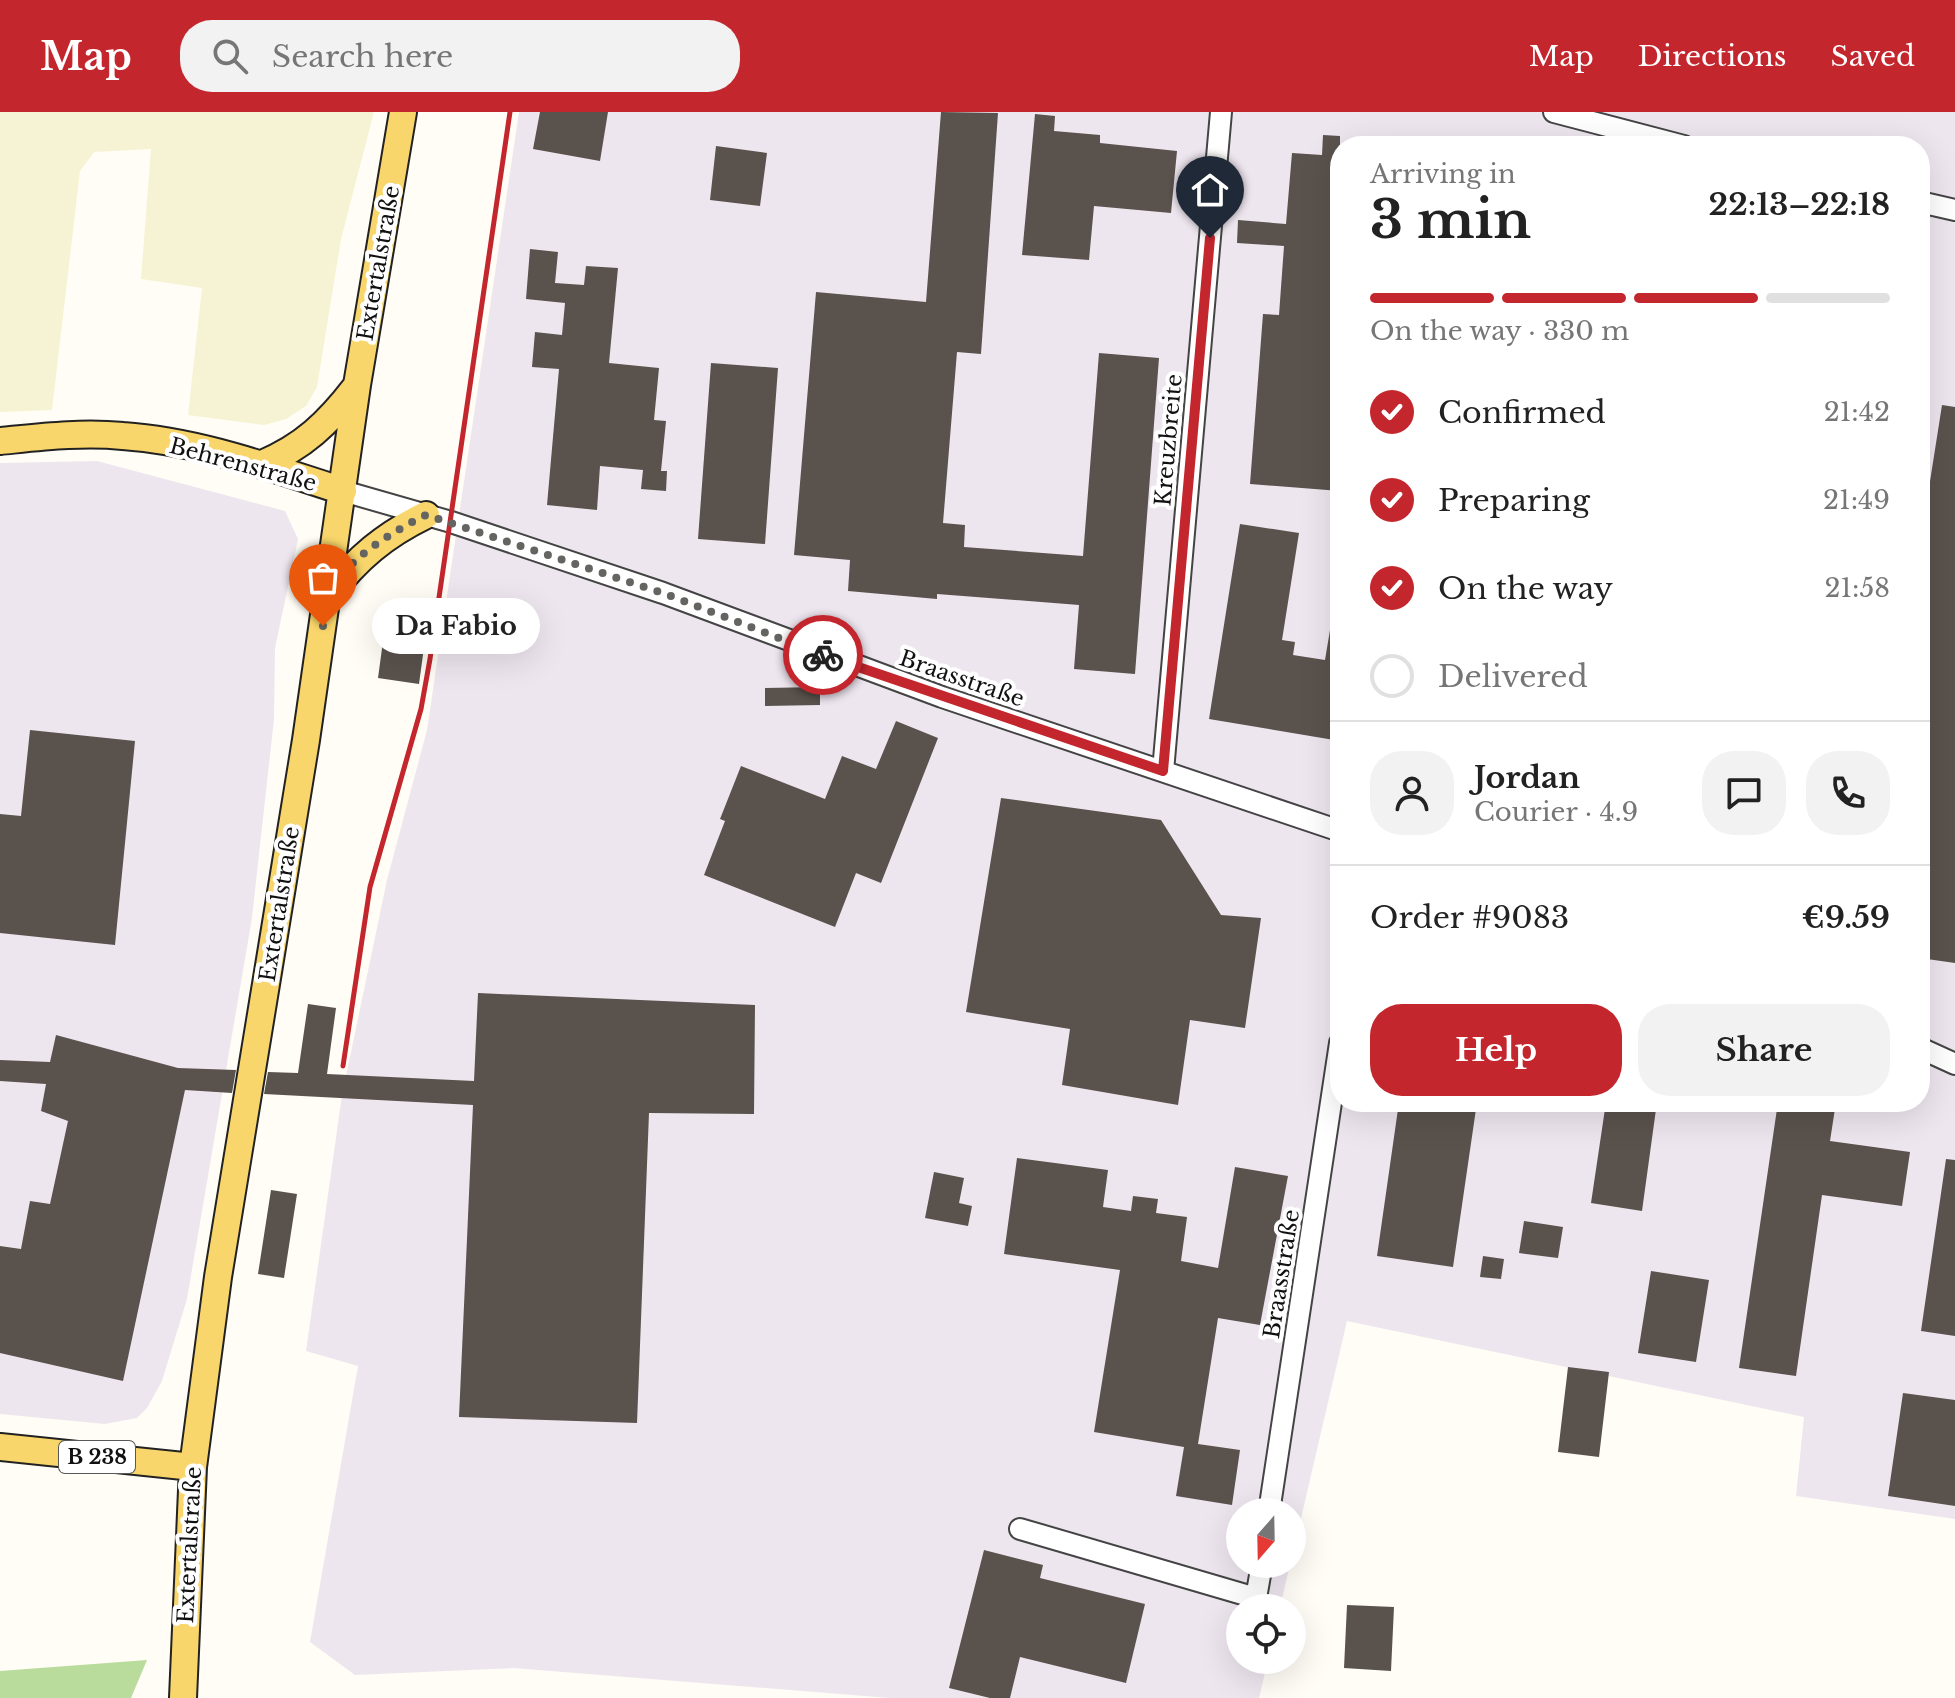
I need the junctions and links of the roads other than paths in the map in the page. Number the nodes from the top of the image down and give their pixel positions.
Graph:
1 (403, 112) edge
2 (1221, 112) edge
3 (1554, 112) edge
4 (1646, 136) edge
5 (1930, 204) edge
6 (1955, 210) edge
7 (357, 385) junction
8 (0, 441) edge
9 (262, 464) junction
10 (343, 491) junction
11 (426, 515) junction
12 (327, 598) junction
13 (1163, 771) junction
14 (1330, 828) edge
15 (1930, 1053) edge
16 (1955, 1064) edge
17 (1330, 1109) edge
18 (0, 1447) edge
19 (193, 1467) junction
20 (1271, 1498) edge
21 (1020, 1529) dead end
22 (1260, 1578) edge
23 (183, 1698) edge

1 - 7 main road, Extertalstraße
2 - 13 street, Kreuzbreite
3 - 4 street
5 - 6 street
7 - 9 main road
7 - 10 main road, Extertalstraße
8 - 9 main road, Behrenstraße
9 - 10 main road, Behrenstraße
10 - 11 street, Braasstraße
10 - 12 main road, Extertalstraße
11 - 12 main road
11 - 13 street, Braasstraße
12 - 19 main road, Extertalstraße
13 - 14 street, Braasstraße
15 - 16 street
17 - 20 street, Braasstraße
18 - 19 main road, B 238
19 - 23 main road, Extertalstraße
21 - 22 street

